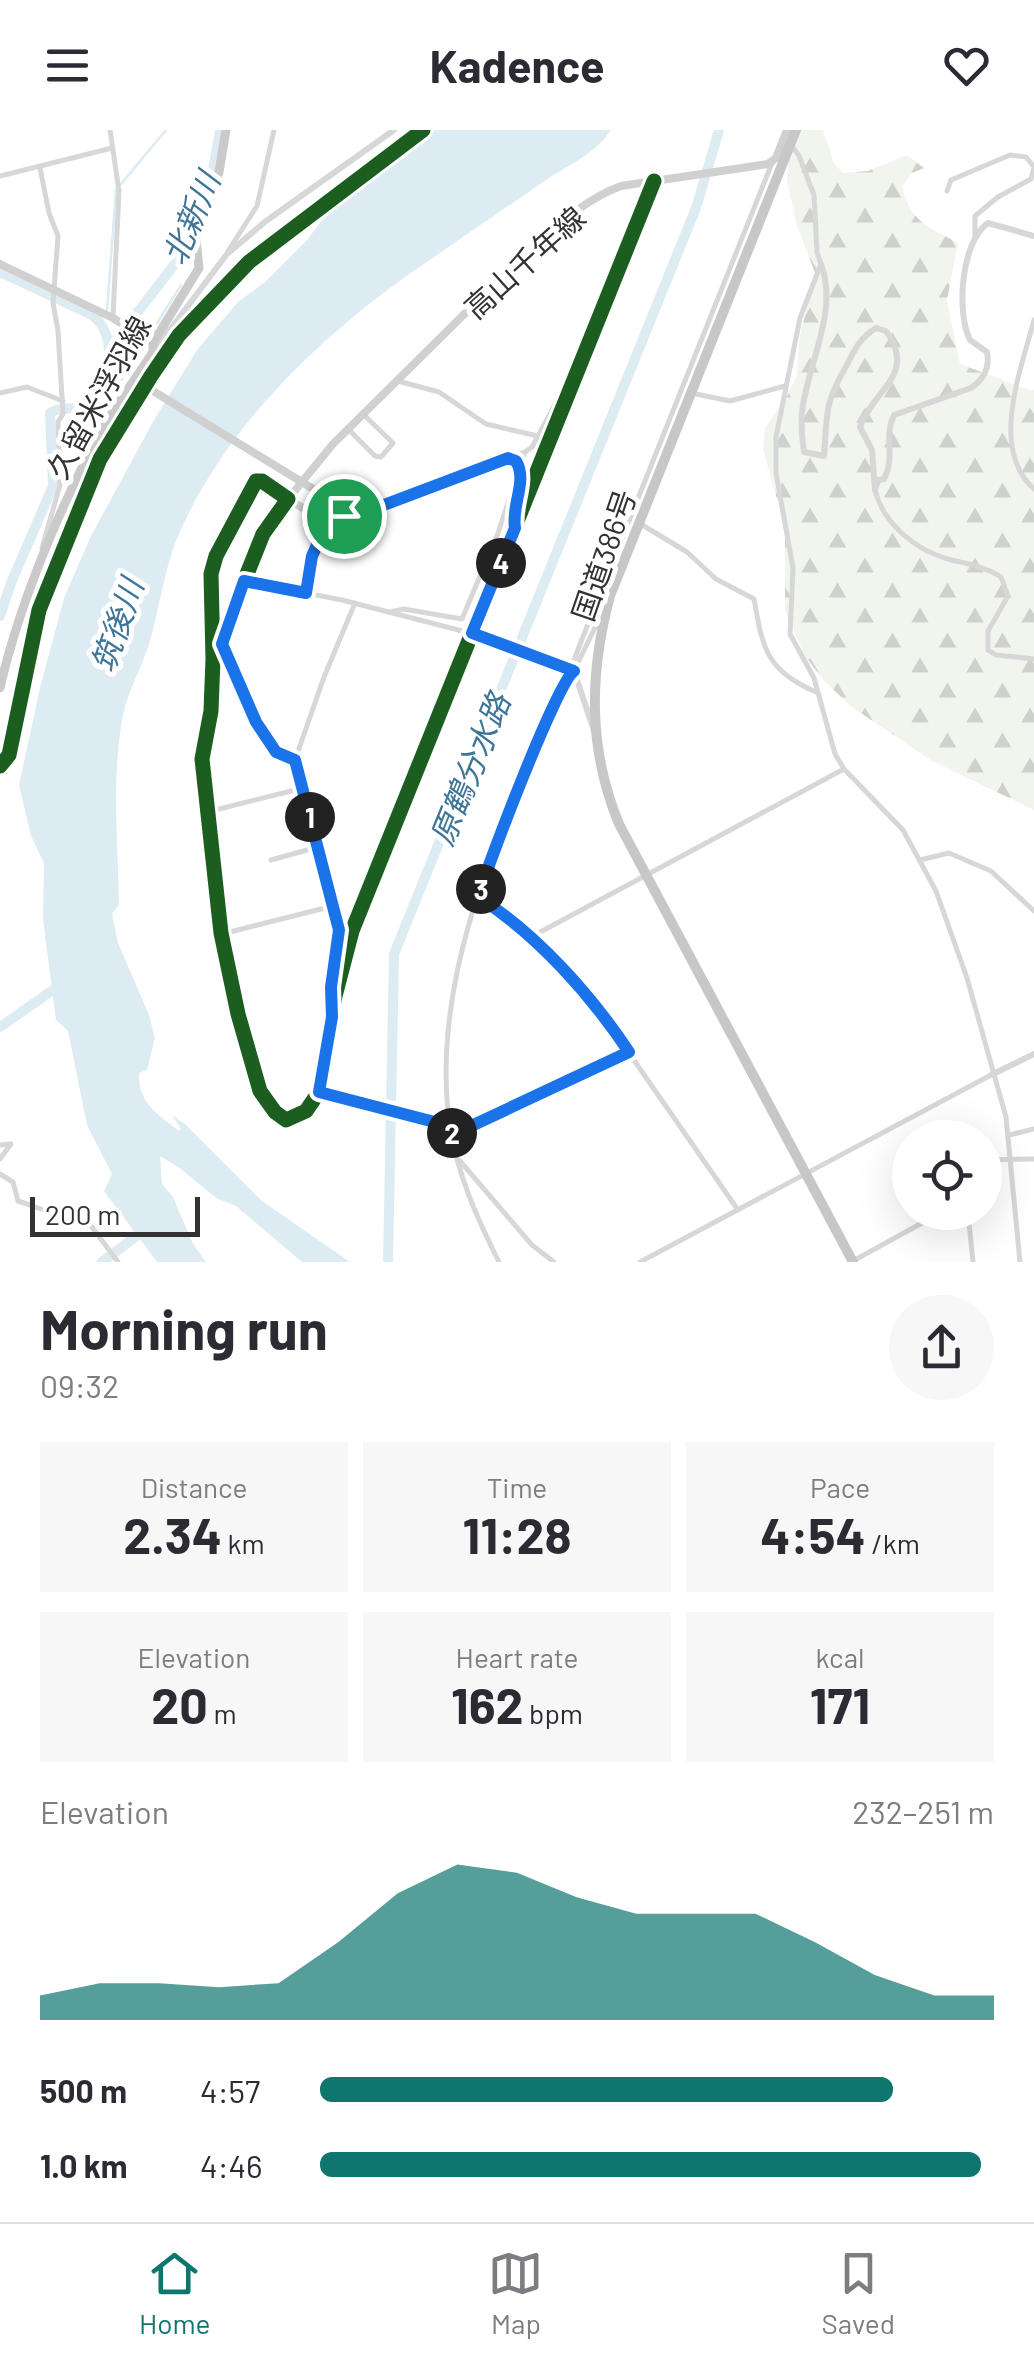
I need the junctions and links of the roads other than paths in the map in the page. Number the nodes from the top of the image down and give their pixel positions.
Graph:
1 (110, 130) edge
2 (226, 130) edge
3 (274, 130) edge
4 (394, 130) edge
5 (788, 130) edge
6 (796, 130) edge
7 (790, 145) junction
8 (112, 148) junction
9 (770, 163) junction
10 (40, 168) junction
11 (0, 176) edge
12 (657, 181) junction
13 (947, 191) dead end
14 (1034, 236) edge
15 (974, 244) junction
16 (227, 254) junction
17 (0, 264) edge
18 (821, 264) junction
19 (53, 293) junction
20 (111, 317) junction
21 (1034, 320) edge
22 (152, 345) junction
23 (576, 374) junction
24 (138, 382) junction
25 (398, 382) junction
26 (787, 386) junction
27 (0, 393) edge
28 (692, 393) junction
29 (63, 402) junction
30 (364, 414) junction
31 (348, 430) junction
32 (538, 436) junction
33 (525, 452) junction
34 (508, 458) junction
35 (520, 465) junction
36 (1034, 489) edge
37 (875, 490) junction
38 (288, 499) junction
39 (344, 516) junction
40 (327, 523) junction
41 (639, 523) junction
42 (515, 528) junction
43 (38, 570) junction
44 (244, 581) junction
45 (306, 593) junction
46 (610, 596) junction
47 (355, 603) junction
48 (390, 612) junction
49 (474, 634) junction
50 (222, 644) junction
51 (213, 659) junction
52 (1034, 659) edge
53 (574, 671) junction
54 (0, 688) edge
55 (818, 693) junction
56 (594, 732) junction
57 (295, 760) junction
58 (844, 768) junction
59 (302, 788) junction
60 (219, 809) dead end
61 (318, 847) junction
62 (270, 860) dead end
63 (920, 860) junction
64 (646, 875) junction
65 (478, 897) junction
66 (333, 906) junction
67 (1034, 911) edge
68 (230, 932) dead end
69 (531, 937) junction
70 (332, 1017) junction
71 (629, 1052) junction
72 (1034, 1054) edge
73 (992, 1074) junction
74 (321, 1093) junction
75 (448, 1126) junction
76 (1034, 1130) edge
77 (1010, 1134) junction
78 (452, 1135) junction
79 (0, 1144) edge
80 (0, 1159) edge
81 (458, 1159) junction
82 (1002, 1160) edge
83 (1012, 1160) junction
84 (1034, 1160) edge
85 (0, 1174) edge
86 (806, 1174) junction
87 (738, 1210) junction
88 (909, 1230) edge
89 (969, 1230) edge
90 (853, 1261) edge
91 (118, 1262) edge
92 (499, 1262) edge
93 (554, 1262) edge
94 (640, 1262) edge
95 (972, 1262) edge
96 (1020, 1262) edge

1 - 8 street
2 - 22 main road, 久留米浮羽線
3 - 16 street
4 - 16 street
5 - 9 main road
6 - 7 highway, 国道386号
7 - 18 street
7 - 28 highway, 国道386号
8 - 10 street
8 - 20 street
9 - 12 main road, 高山千年線
9 - 53 street
10 - 11 street
10 - 19 street
12 - 23 street
12 - 25 main road, 高山千年線
13 - 15 street
14 - 15 street
15 - 37 street
16 - 22 street
17 - 19 main road
18 - 26 street
18 - 37 street
19 - 20 main road
19 - 29 street
20 - 22 main road
21 - 36 street
22 - 24 main road, 久留米浮羽線
23 - 32 street
23 - 42 street
24 - 39 main road, bridge
24 - 43 main road, 久留米浮羽線
25 - 30 main road, 高山千年線
25 - 32 street
26 - 28 street
26 - 55 street
27 - 29 street
28 - 41 highway, 国道386号
29 - 43 street
30 - 31 main road, 高山千年線
30 - 31 street
31 - 38 main road, 高山千年線
32 - 33 street
33 - 34 street
33 - 35 street
34 - 35 street
34 - 39 street
35 - 42 street
35 - 48 street
37 - 52 street
38 - 40 main road
38 - 44 street
38 - 51 street
39 - 40 main road
40 - 45 street
41 - 46 highway, 国道386号
41 - 55 street
42 - 49 street
43 - 54 main road, 久留米浮羽線
44 - 45 street
44 - 50 street
45 - 47 street
46 - 53 street
46 - 56 highway, 国道386号
47 - 48 street
47 - 57 street
48 - 49 street
49 - 53 street
49 - 70 street
50 - 51 street
50 - 57 street
51 - 74 street
53 - 56 street
53 - 65 street
55 - 58 street
56 - 64 highway, 国道386号
57 - 59 street
58 - 63 street
58 - 64 street
59 - 60 street
59 - 61 street
61 - 62 street
61 - 66 street
63 - 67 street
63 - 73 street
64 - 69 street
64 - 86 highway, 国道386号
65 - 69 street
65 - 75 street
66 - 68 street
66 - 70 street
69 - 71 street
70 - 74 street
71 - 78 street
71 - 87 street
72 - 73 street
73 - 77 street
73 - 86 street
74 - 75 street
75 - 78 street
76 - 77 street
77 - 83 street
78 - 81 street
79 - 80 street
81 - 92 street
81 - 93 street
82 - 83 street
83 - 84 street
83 - 96 street
85 - 91 street
86 - 87 street
86 - 90 highway, 国道386号
87 - 94 street
88 - 90 street
89 - 95 street

